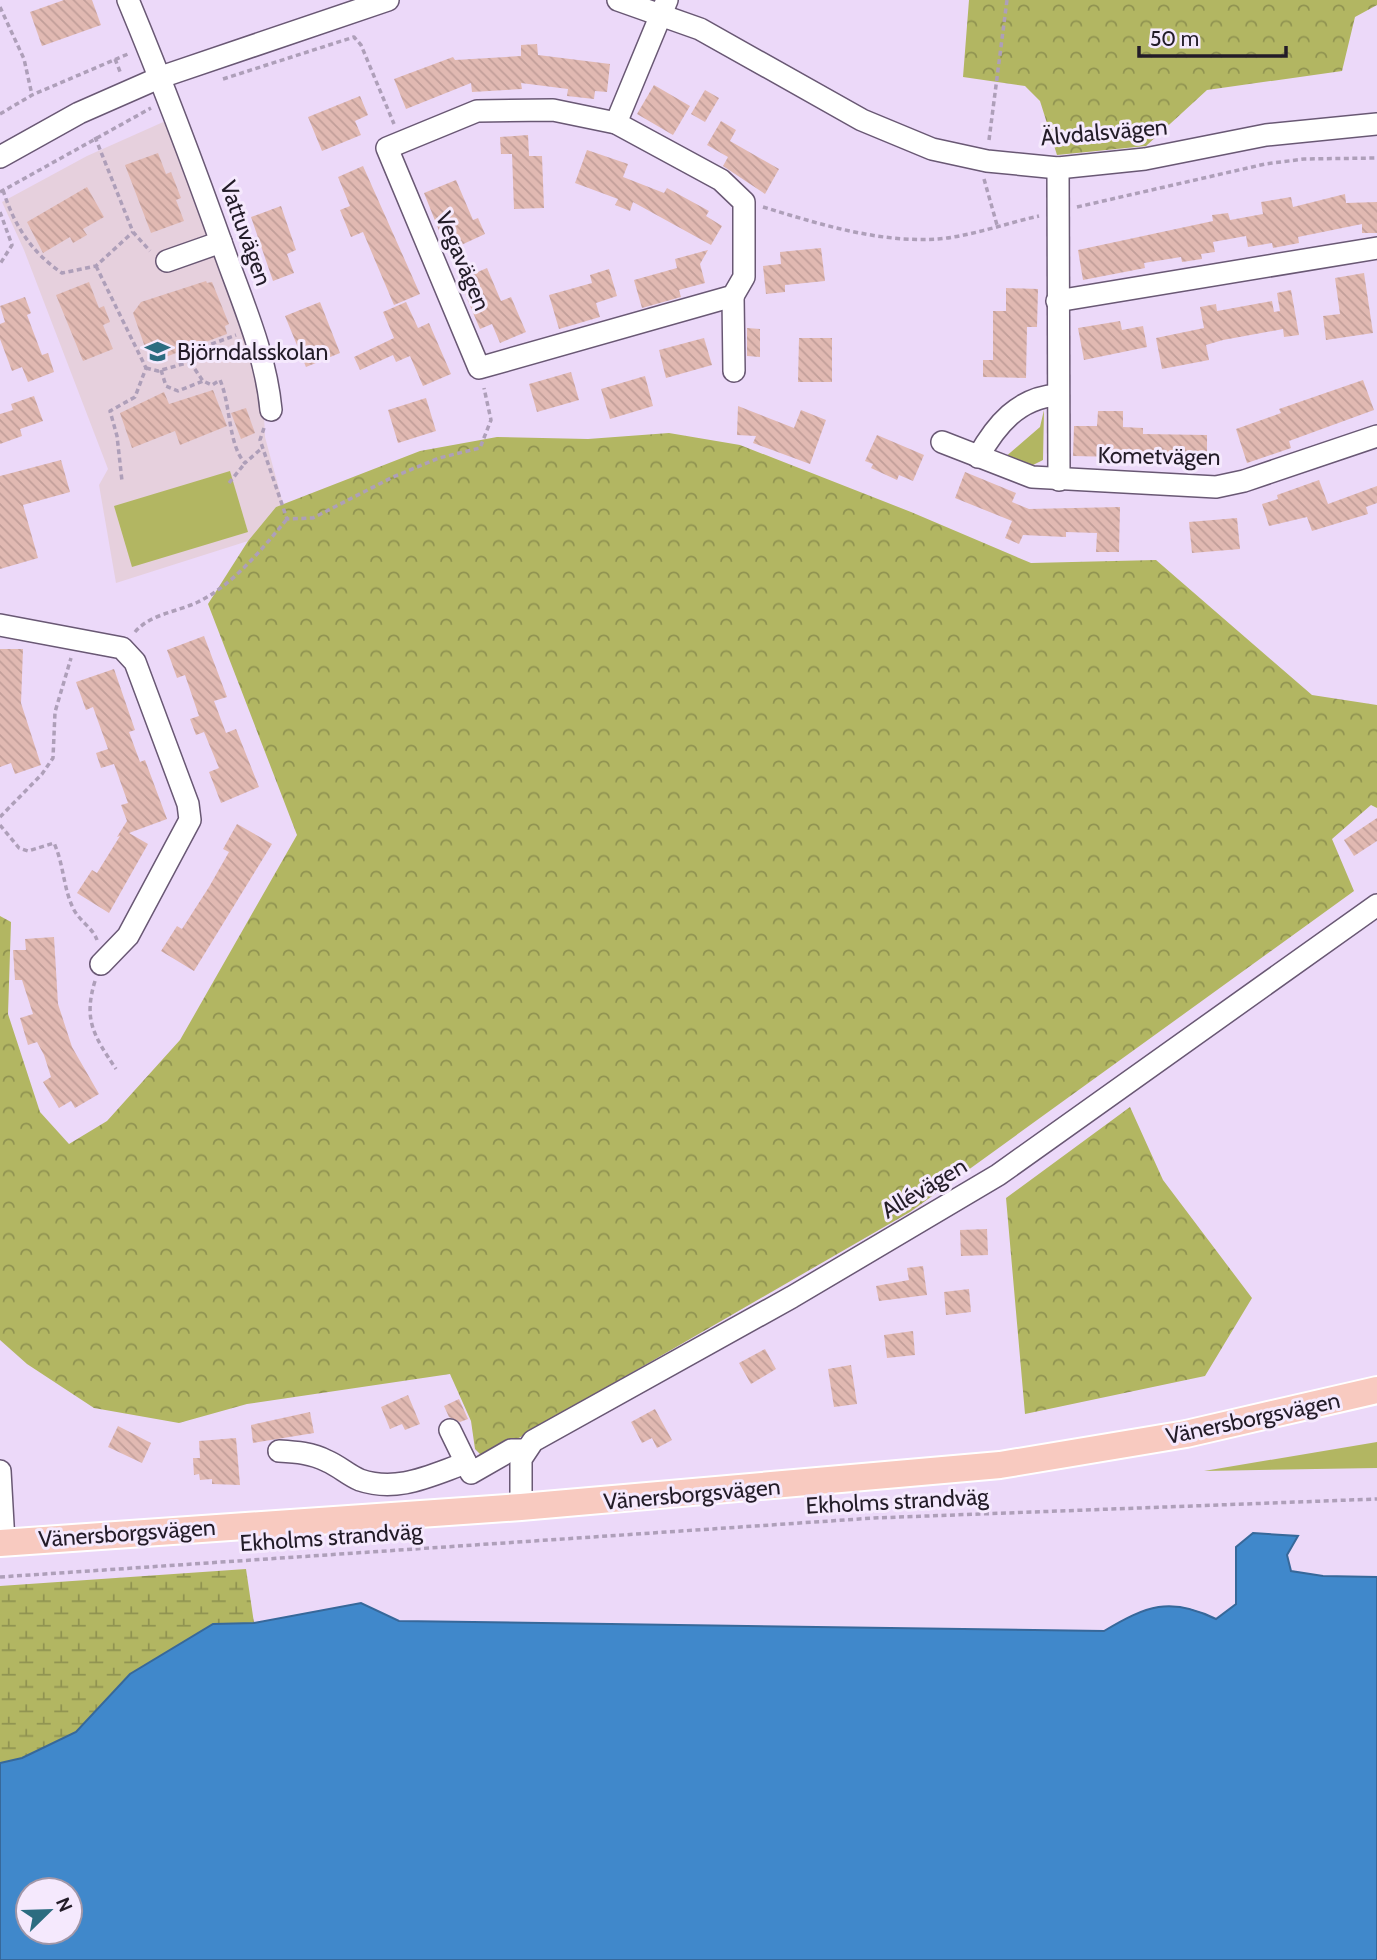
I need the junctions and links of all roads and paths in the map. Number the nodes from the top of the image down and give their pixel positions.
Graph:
1 (128, 0) edge
2 (387, 0) edge
3 (618, 0) edge
4 (1007, 0) edge
5 (0, 7) edge
6 (664, 7) edge
7 (147, 46) junction
8 (220, 80) dead end
9 (165, 87) junction
10 (32, 95) junction
11 (0, 114) edge
12 (616, 123) junction
13 (1377, 124) edge
14 (95, 137) junction
15 (401, 142) junction
16 (0, 157) edge
17 (1377, 158) edge
18 (987, 161) junction
19 (1058, 167) junction
20 (1, 191) edge
21 (744, 202) junction
22 (0, 212) edge
23 (1058, 212) junction
24 (997, 226) junction
25 (133, 232) junction
26 (221, 242) junction
27 (1377, 248) edge
28 (167, 261) joint
29 (0, 264) edge
30 (96, 266) junction
31 (733, 296) junction
32 (1057, 301) junction
33 (252, 329) junction
34 (190, 362) junction
35 (146, 368) junction
36 (479, 368) junction
37 (161, 370) junction
38 (734, 371) dead end
39 (203, 381) junction
40 (1057, 395) junction
41 (271, 410) joint
42 (1377, 436) edge
43 (943, 442) dead end
44 (262, 448) junction
45 (978, 457) junction
46 (245, 463) junction
47 (1059, 480) junction
48 (122, 481) dead end
49 (229, 484) dead end
50 (287, 519) junction
51 (0, 625) edge
52 (76, 639) junction
53 (122, 648) junction
54 (0, 817) edge
55 (0, 825) edge
56 (1377, 905) edge
57 (102, 964) junction
58 (116, 1069) dead end
59 (1377, 1390) edge
60 (450, 1430) dead end
61 (524, 1450) junction
62 (279, 1451) dead end
63 (466, 1463) junction
64 (0, 1471) edge
65 (1377, 1499) edge
66 (522, 1507) junction
67 (2, 1543) edge
68 (0, 1577) edge

1 - 7 street, Vattuvägen
2 - 9 street
3 - 6 street, Älvdalsvägen
4 - 18 path
5 - 10 path
6 - 12 street
6 - 18 street, Älvdalsvägen
7 - 9 street, Vattuvägen
7 - 10 path
8 - 15 path
9 - 14 path
9 - 16 street
9 - 26 street, Vattuvägen
10 - 11 path
12 - 15 street
12 - 21 street
13 - 19 street, Älvdalsvägen
14 - 20 path
14 - 25 path
15 - 36 street, Vegavägen
17 - 23 path
18 - 19 street, Älvdalsvägen
18 - 24 path
19 - 23 street
20 - 30 path
21 - 24 path
21 - 31 street
22 - 29 path
23 - 24 path
23 - 32 street
25 - 28 path
25 - 30 path
26 - 28 street
26 - 33 street, Vattuvägen
27 - 32 street
30 - 35 path
31 - 36 street
31 - 38 street
32 - 40 street
33 - 34 path
33 - 41 street, Vattuvägen
34 - 37 path
34 - 39 path
35 - 37 path
35 - 48 path
36 - 50 path
37 - 39 path
39 - 46 path
40 - 45 street
40 - 47 street
41 - 44 path
42 - 47 street, Kometvägen
43 - 45 street, Kometvägen
44 - 46 path
44 - 50 path
45 - 47 street, Kometvägen
46 - 49 path
50 - 53 path
51 - 52 street
52 - 53 street
52 - 54 path
53 - 57 street
55 - 57 path
56 - 61 street, Allévägen
57 - 58 path
59 - 66 main road, Vänersborgsvägen
60 - 63 street
61 - 63 street, Allévägen
61 - 66 street
62 - 63 street
64 - 67 street
65 - 68 path, Ekholms strandväg
66 - 67 main road, Vänersborgsvägen

